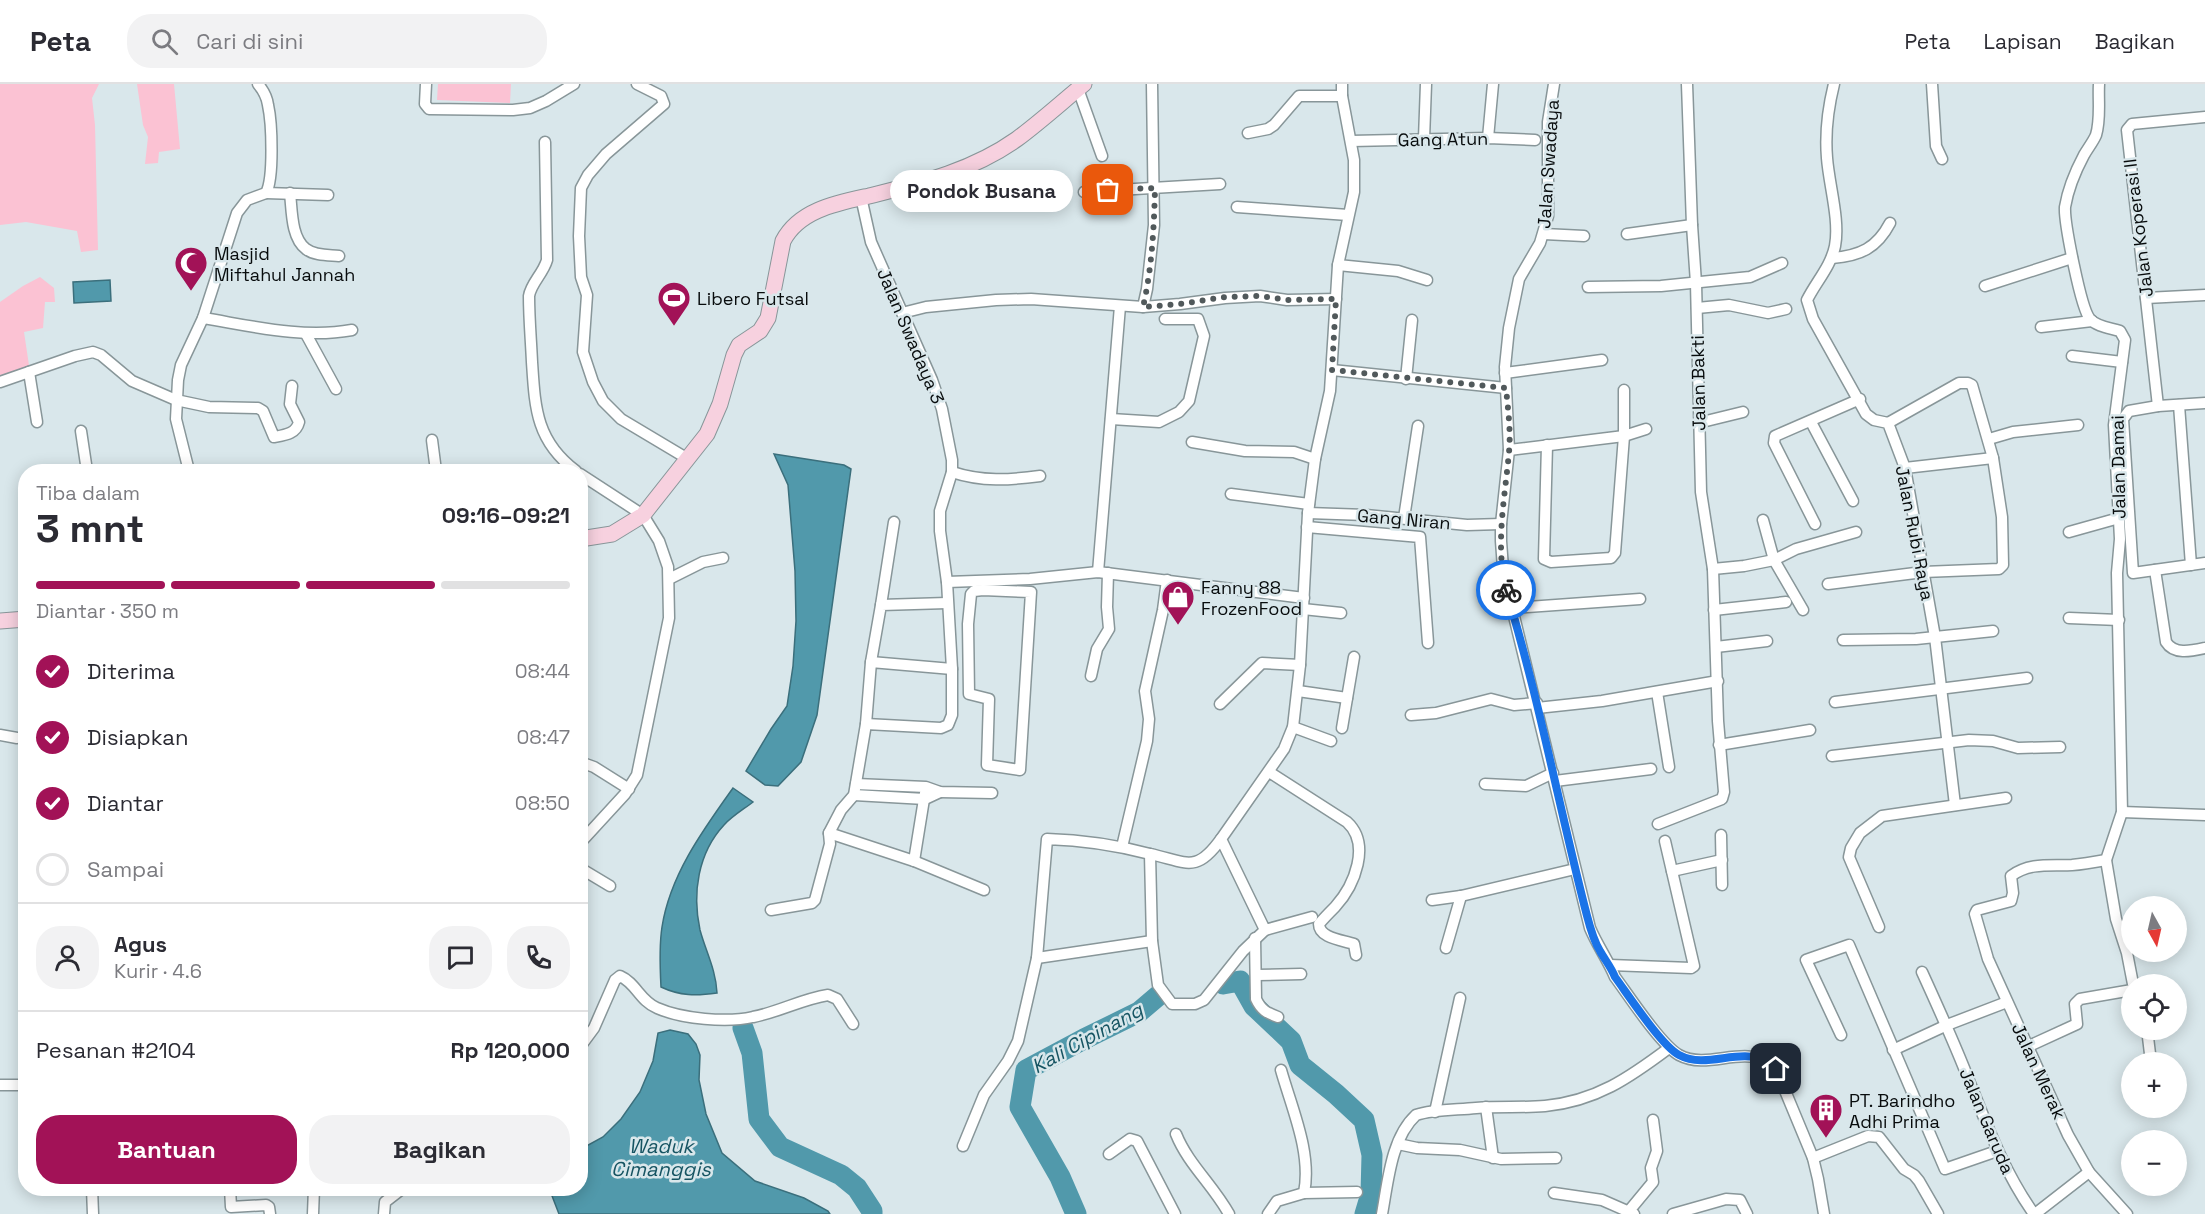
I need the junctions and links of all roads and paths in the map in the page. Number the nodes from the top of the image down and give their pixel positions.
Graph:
1 (258, 84) edge
2 (426, 84) edge
3 (574, 84) edge
4 (637, 84) edge
5 (1152, 84) edge
6 (1342, 84) edge
7 (1426, 84) edge
8 (1493, 84) edge
9 (1554, 84) edge
10 (1687, 84) edge
11 (1834, 84) edge
12 (1932, 84) edge
13 (2099, 84) edge
14 (1081, 86) edge
15 (1342, 96) junction
16 (2205, 117) edge
17 (1248, 133) dead end
18 (1488, 138) junction
19 (1424, 139) junction
20 (1535, 140) dead end
21 (1351, 141) junction
22 (545, 142) dead end
23 (1102, 156) dead end
24 (1942, 159) dead end
25 (1220, 184) dead end
26 (1155, 188) junction
27 (1084, 192) dead end
28 (266, 193) junction
29 (290, 194) junction
30 (328, 195) dead end
31 (861, 197) junction
32 (1237, 207) dead end
33 (1348, 215) junction
34 (1890, 223) dead end
35 (1692, 225) junction
36 (1544, 234) junction
37 (1627, 234) dead end
38 (1584, 236) dead end
39 (339, 256) dead end
40 (1832, 258) junction
41 (2072, 258) junction
42 (1782, 263) dead end
43 (1338, 265) junction
44 (1427, 280) dead end
45 (1696, 283) junction
46 (1985, 286) dead end
47 (1588, 287) dead end
48 (2205, 295) edge
49 (2146, 298) junction
50 (1336, 299) junction
51 (1120, 306) junction
52 (1143, 307) junction
53 (1697, 308) junction
54 (1786, 309) dead end
55 (902, 313) junction
56 (203, 318) junction
57 (1165, 319) dead end
58 (1412, 320) dead end
59 (2092, 321) junction
60 (2041, 327) dead end
61 (352, 330) dead end
62 (306, 334) junction
63 (2072, 356) dead end
64 (1602, 360) dead end
65 (2122, 362) junction
66 (1332, 370) junction
67 (29, 372) junction
68 (1505, 374) junction
69 (1406, 379) junction
70 (0, 382) edge
71 (292, 386) dead end
72 (1506, 388) junction
73 (336, 389) dead end
74 (1624, 390) dead end
75 (1860, 399) junction
76 (176, 400) junction
77 (2205, 402) edge
78 (2179, 405) junction
79 (2158, 406) junction
80 (1743, 412) dead end
81 (1111, 419) junction
82 (37, 422) dead end
83 (1811, 422) junction
84 (1698, 423) junction
85 (1888, 423) junction
86 (2078, 425) dead end
87 (1418, 426) dead end
88 (1646, 429) dead end
89 (81, 431) dead end
90 (1624, 436) junction
91 (1989, 439) junction
92 (432, 440) dead end
93 (1192, 442) dead end
94 (1547, 445) junction
95 (1509, 450) junction
96 (1993, 458) junction
97 (688, 459) junction
98 (1315, 459) junction
99 (86, 464) edge
100 (187, 464) edge
101 (435, 464) edge
102 (569, 464) edge
103 (1905, 468) junction
104 (952, 472) junction
105 (1040, 476) dead end
106 (588, 479) edge
107 (1231, 494) dead end
108 (1853, 501) dead end
109 (1308, 508) junction
110 (643, 515) junction
111 (1404, 518) junction
112 (2119, 518) junction
113 (1763, 520) dead end
114 (894, 522) dead end
115 (1501, 524) junction
116 (1815, 524) dead end
117 (1307, 527) junction
118 (1856, 532) dead end
119 (2069, 532) dead end
120 (588, 538) edge
121 (723, 558) dead end
122 (1774, 560) junction
123 (2205, 563) edge
124 (2191, 565) junction
125 (1713, 569) junction
126 (2155, 570) junction
127 (1103, 572) junction
128 (1923, 572) junction
129 (669, 579) junction
130 (1030, 579) junction
131 (1167, 580) junction
132 (947, 582) junction
133 (1828, 584) dead end
134 (1031, 592) junction
135 (1640, 599) dead end
136 (1786, 602) dead end
137 (947, 603) junction
138 (1304, 603) junction
139 (881, 605) junction
140 (1512, 608) junction
141 (1714, 610) junction
142 (1803, 610) dead end
143 (1341, 614) dead end
144 (2069, 618) dead end
145 (18, 620) edge
146 (2119, 620) junction
147 (0, 621) edge
148 (1993, 631) dead end
149 (1935, 637) junction
150 (1843, 640) dead end
151 (1767, 641) dead end
152 (1428, 643) dead end
153 (1716, 647) junction
154 (2205, 648) edge
155 (1354, 657) dead end
156 (871, 662) junction
157 (1300, 665) junction
158 (952, 669) junction
159 (1091, 676) dead end
160 (2027, 678) dead end
161 (1718, 681) junction
162 (1941, 688) junction
163 (1298, 691) junction
164 (1657, 692) junction
165 (1347, 698) junction
166 (1835, 702) dead end
167 (1220, 704) dead end
168 (1537, 705) junction
169 (1411, 715) dead end
170 (866, 723) junction
171 (1293, 727) junction
172 (1342, 728) dead end
173 (1810, 730) dead end
174 (0, 735) edge
175 (16, 738) dead end
176 (1331, 741) dead end
177 (1947, 742) junction
178 (1719, 745) junction
179 (2060, 747) dead end
180 (1832, 756) dead end
181 (588, 765) edge
182 (1669, 767) dead end
183 (1651, 769) dead end
184 (1269, 772) junction
185 (1554, 777) junction
186 (1485, 784) dead end
187 (629, 789) junction
188 (855, 789) junction
189 (926, 793) junction
190 (992, 793) dead end
191 (2006, 798) dead end
192 (1955, 806) junction
193 (2122, 812) junction
194 (2205, 814) edge
195 (1658, 824) dead end
196 (829, 833) junction
197 (588, 834) edge
198 (1721, 835) dead end
199 (1222, 838) junction
200 (1665, 841) dead end
201 (1122, 847) junction
202 (1150, 854) junction
203 (1722, 860) junction
204 (2106, 860) junction
205 (914, 861) junction
206 (1575, 869) junction
207 (1672, 871) junction
208 (588, 873) edge
209 (1722, 885) dead end
210 (610, 886) dead end
211 (984, 890) dead end
212 (1461, 896) junction
213 (1432, 900) dead end
214 (771, 910) dead end
215 (1312, 916) dead end
216 (1879, 927) dead end
217 (1265, 930) junction
218 (1256, 938) junction
219 (1152, 941) junction
220 (1446, 948) dead end
221 (1356, 955) dead end
222 (1037, 958) junction
223 (1610, 965) junction
224 (1922, 972) dead end
225 (1302, 974) dead end
226 (2131, 974) edge
227 (1257, 975) junction
228 (2121, 992) edge
229 (1460, 998) dead end
230 (2007, 1002) junction
231 (1278, 1017) dead end
232 (854, 1024) dead end
233 (1947, 1025) junction
234 (1841, 1035) dead end
235 (588, 1036) edge
236 (2029, 1046) junction
237 (1669, 1048) junction
238 (1893, 1050) junction
239 (1281, 1070) dead end
240 (0, 1085) edge
241 (18, 1085) edge
242 (1485, 1107) junction
243 (1435, 1112) junction
244 (1653, 1120) dead end
245 (1176, 1134) dead end
246 (1398, 1144) junction
247 (963, 1146) dead end
248 (1997, 1151) junction
249 (1109, 1154) dead end
250 (1493, 1158) junction
251 (1556, 1158) dead end
252 (1812, 1158) junction
253 (2089, 1172) junction
254 (1357, 1192) dead end
255 (1304, 1193) junction
256 (1554, 1193) dead end
257 (92, 1196) edge
258 (230, 1196) edge
259 (314, 1196) edge
260 (392, 1196) edge
261 (1632, 1213) edge
262 (93, 1214) edge
263 (270, 1214) edge
264 (313, 1214) edge
265 (384, 1214) edge
266 (1174, 1214) edge
267 (1229, 1214) edge
268 (1268, 1214) edge
269 (1382, 1214) edge
270 (1673, 1214) edge
271 (1747, 1214) edge
272 (1824, 1214) edge
273 (1938, 1214) edge
274 (2034, 1214) edge
275 (2127, 1214) edge

1 - 28 street
2 - 3 street
4 - 97 street
5 - 26 street
6 - 15 street
7 - 19 street
8 - 18 street
9 - 36 street, Jalan Swadaya
10 - 35 street, Jalan Bakti
11 - 40 street
12 - 24 street
13 - 41 street
14 - 23 street
14 - 31 main road
15 - 17 street
15 - 21 street
16 - 49 street, Jalan Koperasi II
18 - 19 street, Gang Atun
18 - 20 street, Gang Atun
19 - 21 street, Gang Atun
21 - 33 street
22 - 102 street
25 - 26 street
26 - 27 street
26 - 52 street
28 - 29 street
28 - 56 street
29 - 30 street
29 - 39 street
31 - 55 street, Jalan Swadaya 3
31 - 97 main road
32 - 33 street
33 - 43 street
34 - 40 street
35 - 37 street
35 - 45 street, Jalan Bakti
36 - 38 street
36 - 68 street, Jalan Swadaya
40 - 75 street
41 - 46 street
41 - 59 street
42 - 45 street
43 - 44 street
43 - 50 street
45 - 47 street
45 - 53 street, Jalan Bakti
48 - 49 street
49 - 79 street, Jalan Koperasi II
50 - 52 street
50 - 66 street
51 - 52 street
51 - 55 street
51 - 81 street
53 - 54 street
53 - 84 street, Jalan Bakti
55 - 104 street, Jalan Swadaya 3
56 - 62 street
56 - 76 street
57 - 81 street
58 - 69 street
59 - 60 street
59 - 65 street, Jalan Damai
61 - 62 street
62 - 73 street
63 - 65 street
64 - 68 street
65 - 112 street, Jalan Damai
66 - 69 street
66 - 98 street
67 - 70 street
67 - 76 street
67 - 82 street
68 - 72 street, Jalan Swadaya
69 - 72 street
71 - 76 street
72 - 95 street, Jalan Swadaya
74 - 90 street
75 - 83 street
75 - 85 street
76 - 100 street
77 - 78 street
78 - 79 street
78 - 124 street
79 - 126 street
80 - 84 street
81 - 127 street
83 - 108 street
83 - 116 street
84 - 125 street, Jalan Bakti
85 - 91 street
85 - 103 street, Jalan Rubi Raya
86 - 91 street
87 - 111 street
88 - 90 street
89 - 99 street
90 - 94 street
90 - 94 street
91 - 96 street
92 - 101 street
93 - 98 street
94 - 95 street
95 - 115 street, Jalan Swadaya
96 - 103 street
96 - 128 street
97 - 110 main road
98 - 109 street
103 - 128 street, Jalan Rubi Raya
104 - 105 street
104 - 132 street, Jalan Swadaya 3
106 - 110 street
107 - 109 street, Gang Niran
109 - 111 street, Gang Niran
109 - 117 street
110 - 120 main road
110 - 129 street
111 - 115 street, Gang Niran
112 - 119 street
112 - 146 street, Jalan Damai
113 - 122 street
114 - 139 street
115 - 140 street, Jalan Swadaya
117 - 138 street
117 - 152 street
118 - 122 street
121 - 129 street
122 - 125 street
122 - 142 street
123 - 124 street
124 - 126 street
125 - 141 street, Jalan Bakti
126 - 154 street
127 - 130 street
127 - 131 street
127 - 159 street
128 - 133 street
128 - 149 street, Jalan Rubi Raya
129 - 187 street
130 - 132 street
130 - 134 street
131 - 138 street
131 - 201 street
132 - 137 street, Jalan Swadaya 3
134 - 134 street
135 - 140 street
136 - 141 street
137 - 139 street
137 - 158 street, Jalan Swadaya 3
138 - 143 street
138 - 157 street
139 - 156 street
140 - 168 street, Jalan Swadaya
141 - 153 street, Jalan Bakti
144 - 146 street
145 - 147 main road
146 - 193 street, Jalan Damai
148 - 149 street
149 - 150 street
149 - 162 street, Jalan Rubi Raya
151 - 153 street
153 - 161 street, Jalan Bakti
155 - 165 street
156 - 158 street
156 - 170 street
157 - 163 street
157 - 167 street
158 - 170 street, Jalan Swadaya 3
160 - 162 street
161 - 164 street
161 - 178 street, Jalan Bakti
162 - 166 street
162 - 177 street, Jalan Rubi Raya
163 - 165 street
163 - 171 street
164 - 168 street
164 - 182 street
165 - 172 street
168 - 169 street
168 - 185 street, Jalan Swadaya
170 - 188 street
171 - 176 street
171 - 184 street
173 - 178 street
174 - 175 street
177 - 179 street
177 - 180 street
177 - 192 street, Jalan Rubi Raya
178 - 195 street, Jalan Bakti
181 - 187 street
183 - 185 street
184 - 199 street
184 - 221 street
185 - 186 street
185 - 206 street, Jalan Swadaya
187 - 197 street
188 - 189 street
188 - 196 street
189 - 190 street
189 - 205 street
191 - 192 street
192 - 216 street
193 - 194 street
193 - 204 street, Jalan Damai
196 - 205 street
196 - 214 street
198 - 203 street
199 - 202 street
199 - 217 street
200 - 207 street
201 - 202 street
201 - 222 street
202 - 219 street
203 - 207 street
203 - 209 street
204 - 226 street
204 - 230 street, Jalan Merak
205 - 211 street
206 - 212 street
206 - 223 street, Jalan Swadaya
207 - 223 street
208 - 210 street
212 - 213 street
212 - 220 street
215 - 217 street
217 - 218 street
218 - 219 street
218 - 227 street
219 - 222 street
222 - 247 street
223 - 237 street, Jalan Swadaya
224 - 233 street, Jalan Garuda
225 - 227 street
227 - 231 street
228 - 236 street
229 - 243 street
230 - 233 street
230 - 236 street, Jalan Merak
232 - 235 street
233 - 238 street
233 - 248 street, Jalan Garuda
234 - 238 street
236 - 253 street, Jalan Merak
237 - 242 street
237 - 252 street, Jalan Swadaya
238 - 248 street
239 - 255 street
240 - 241 street
242 - 243 street
242 - 250 street
243 - 246 street
244 - 261 street
245 - 267 street
246 - 250 street
246 - 269 street
248 - 274 street, Jalan Garuda
249 - 266 street
250 - 251 street
252 - 272 street, Jalan Swadaya
252 - 273 street
253 - 274 street
253 - 275 street, Jalan Merak
254 - 255 street
255 - 268 street
256 - 261 street
257 - 262 street
258 - 263 street
259 - 264 street
260 - 265 street
270 - 271 street

